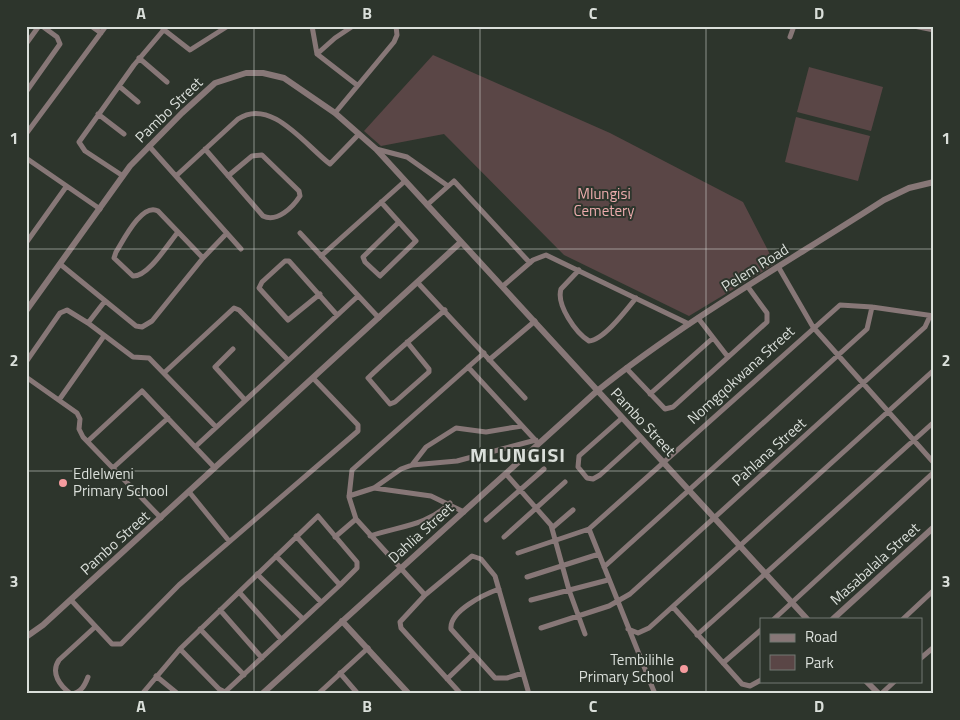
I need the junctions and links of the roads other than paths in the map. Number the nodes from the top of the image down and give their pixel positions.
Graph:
1 (40, 26) edge
2 (91, 26) edge
3 (106, 26) edge
4 (228, 26) edge
5 (312, 26) edge
6 (353, 26) edge
7 (396, 26) edge
8 (794, 26) edge
9 (914, 26) edge
10 (165, 28) edge
11 (934, 30) edge
12 (101, 33) junction
13 (790, 37) dead end
14 (26, 44) edge
15 (317, 54) junction
16 (140, 58) junction
17 (167, 82) dead end
18 (357, 85) junction
19 (119, 86) junction
20 (26, 92) edge
21 (138, 102) dead end
22 (335, 113) junction
23 (98, 114) junction
24 (26, 134) edge
25 (124, 134) dead end
26 (359, 134) junction
27 (149, 146) junction
28 (205, 149) junction
29 (376, 149) junction
30 (26, 158) edge
31 (123, 176) junction
32 (176, 176) junction
33 (228, 176) junction
34 (405, 180) junction
35 (934, 182) edge
36 (448, 186) junction
37 (66, 187) junction
38 (381, 202) junction
39 (427, 204) junction
40 (100, 209) junction
41 (399, 222) junction
42 (178, 232) junction
43 (226, 233) junction
44 (300, 233) dead end
45 (26, 242) edge
46 (461, 242) junction
47 (241, 249) dead end
48 (321, 256) junction
49 (203, 258) junction
50 (530, 263) junction
51 (60, 264) junction
52 (779, 268) junction
53 (580, 270) junction
54 (418, 283) junction
55 (503, 286) junction
56 (748, 287) junction
57 (320, 294) junction
58 (358, 296) junction
59 (636, 298) junction
60 (105, 301) junction
61 (872, 306) junction
62 (445, 310) junction
63 (26, 311) edge
64 (337, 315) junction
65 (932, 316) edge
66 (379, 318) junction
67 (698, 318) junction
68 (535, 320) junction
69 (88, 323) junction
70 (689, 324) junction
71 (813, 327) junction
72 (104, 336) junction
73 (713, 338) junction
74 (407, 342) junction
75 (233, 349) dead end
76 (484, 353) junction
77 (838, 356) junction
78 (728, 357) junction
79 (288, 360) junction
80 (490, 360) junction
81 (26, 362) edge
82 (468, 367) junction
83 (626, 368) junction
84 (934, 370) edge
85 (164, 372) junction
86 (26, 377) edge
87 (313, 378) junction
88 (863, 384) junction
89 (597, 391) junction
90 (650, 394) junction
91 (525, 398) dead end
92 (59, 400) junction
93 (245, 400) junction
94 (888, 412) junction
95 (168, 418) junction
96 (622, 418) junction
97 (934, 422) edge
98 (522, 426) junction
99 (216, 427) junction
100 (641, 438) junction
101 (914, 440) junction
102 (88, 441) junction
103 (537, 442) junction
104 (195, 447) junction
105 (663, 462) junction
106 (934, 463) edge
107 (412, 465) junction
108 (114, 467) junction
109 (215, 468) junction
110 (544, 469) dead end
111 (934, 472) edge
112 (506, 474) junction
113 (565, 482) dead end
114 (374, 488) junction
115 (520, 490) junction
116 (689, 490) junction
117 (190, 493) junction
118 (349, 496) junction
119 (450, 504) junction
120 (538, 508) junction
121 (574, 510) dead end
122 (464, 512) junction
123 (715, 517) junction
124 (161, 518) junction
125 (356, 519) junction
126 (486, 520) dead end
127 (934, 527) edge
128 (552, 528) junction
129 (589, 529) junction
130 (296, 536) junction
131 (370, 536) junction
132 (335, 537) junction
133 (504, 537) dead end
134 (229, 541) junction
135 (557, 541) junction
136 (740, 545) junction
137 (518, 553) dead end
138 (599, 554) junction
139 (276, 556) junction
140 (563, 567) junction
141 (604, 567) junction
142 (400, 569) junction
143 (257, 574) junction
144 (766, 574) junction
145 (527, 577) dead end
146 (608, 580) junction
147 (340, 585) junction
148 (499, 589) junction
149 (569, 590) junction
150 (934, 590) edge
151 (239, 592) junction
152 (425, 595) junction
153 (71, 600) junction
154 (531, 600) dead end
155 (321, 602) junction
156 (618, 602) junction
157 (792, 602) junction
158 (673, 607) junction
159 (220, 610) junction
160 (578, 617) junction
161 (775, 618) edge
162 (806, 618) edge
163 (834, 618) edge
164 (904, 618) edge
165 (302, 619) junction
166 (342, 621) junction
167 (95, 627) junction
168 (541, 628) dead end
169 (200, 629) junction
170 (628, 629) junction
171 (760, 631) edge
172 (585, 634) dead end
173 (698, 635) junction
174 (26, 638) edge
175 (281, 640) junction
176 (934, 647) edge
177 (368, 648) junction
178 (180, 649) junction
179 (472, 655) junction
180 (922, 657) edge
181 (262, 658) junction
182 (723, 663) junction
183 (340, 673) junction
184 (523, 673) junction
185 (244, 675) junction
186 (156, 676) junction
187 (88, 677) dead end
188 (447, 679) junction
189 (760, 680) edge
190 (867, 682) edge
191 (894, 682) edge
192 (142, 694) edge
193 (178, 694) edge
194 (262, 694) edge
195 (318, 694) edge
196 (358, 694) edge
197 (409, 694) edge
198 (461, 694) edge
199 (529, 694) edge
200 (654, 694) edge
201 (880, 694) edge

1 - 14 street
1 - 20 street
2 - 12 street
3 - 12 street
4 - 10 street
5 - 15 street
6 - 15 street
7 - 18 street
8 - 13 street
9 - 11 street
10 - 16 street
12 - 24 street
15 - 18 street
16 - 17 street
16 - 19 street
18 - 22 street
19 - 21 street
19 - 23 street
22 - 26 street, Pambo Street
22 - 27 street, Pambo Street
23 - 25 street
23 - 31 street
26 - 28 street
26 - 29 street, Pambo Street
27 - 31 street, Pambo Street
27 - 32 street
28 - 32 street
28 - 33 street
29 - 34 street, Pambo Street
29 - 36 street
30 - 37 street
31 - 40 street, Pambo Street
32 - 43 street
33 - 33 street
34 - 38 street
34 - 39 street, Pambo Street
35 - 52 street, Pelem Road
36 - 39 street
36 - 50 street
37 - 40 street
37 - 45 street
38 - 41 street
38 - 48 street
39 - 46 street, Pambo Street
40 - 51 street, Pambo Street
41 - 41 street
42 - 42 street
42 - 49 street
43 - 47 street
43 - 49 street
44 - 48 street
46 - 54 street, Pambo Street
46 - 55 street, Pambo Street
48 - 58 street
49 - 60 street
50 - 53 street
50 - 55 street
51 - 60 street
51 - 63 street, Pambo Street
52 - 56 street, Pelem Road
52 - 71 street
53 - 59 street
53 - 59 street
54 - 62 street
54 - 66 street, Pambo Street
55 - 68 street, Pambo Street
56 - 67 street, Pelem Road
56 - 78 street
57 - 57 street
57 - 64 street
58 - 64 street
58 - 66 street
59 - 70 street
60 - 69 street
61 - 65 street, Nomgqokwana Street
61 - 71 street, Nomgqokwana Street
61 - 77 street
62 - 74 street
62 - 76 street
64 - 79 street
65 - 88 street, Pahlana Street
66 - 87 street, Pambo Street
67 - 70 street, Pelem Road
67 - 73 street
68 - 80 street
68 - 89 street, Pambo Street
69 - 72 street
69 - 81 street
70 - 83 street, Pelem Road
71 - 77 street
71 - 105 street, Nomgqokwana Street
72 - 85 street
72 - 92 street
73 - 78 street
73 - 90 street
74 - 74 street
75 - 93 street
76 - 80 street
76 - 82 street
77 - 88 street
77 - 116 street
78 - 90 street
79 - 85 street
79 - 93 street
80 - 91 street
82 - 98 street
82 - 118 street
83 - 89 street, Pelem Road
83 - 90 street
84 - 94 street
85 - 99 street
86 - 92 street
87 - 109 street, Pambo Street
87 - 134 street
88 - 94 street
88 - 123 street, Pahlana Street
89 - 96 street, Pambo Street
89 - 103 street, Dahlia Street
92 - 102 street
93 - 99 street
94 - 101 street
94 - 136 street
95 - 102 street
95 - 104 street
95 - 108 street
96 - 100 street, Pambo Street
96 - 100 street
97 - 101 street
98 - 103 street
98 - 107 street
99 - 104 street
100 - 105 street, Pambo Street
101 - 106 street
101 - 144 street
102 - 108 street
103 - 107 street
103 - 112 street, Dahlia Street
104 - 109 street
105 - 116 street, Pambo Street
105 - 129 street, Nomgqokwana Street
107 - 114 street
108 - 124 street
109 - 117 street, Pambo Street
110 - 115 street
111 - 157 street
112 - 115 street
112 - 122 street, Dahlia Street
113 - 120 street
114 - 118 street
114 - 119 street
115 - 120 street
115 - 126 street
116 - 123 street, Pambo Street
116 - 141 street
117 - 124 street, Pambo Street
117 - 134 street
118 - 125 street
119 - 122 street
119 - 131 street
120 - 128 street
120 - 133 street
121 - 128 street
122 - 142 street, Dahlia Street
123 - 136 street, Pambo Street
123 - 156 street, Pahlana Street
124 - 153 street, Pambo Street
125 - 131 street
125 - 132 street
127 - 163 street, Masabalala Street
128 - 135 street
129 - 135 street
129 - 138 street
130 - 132 street
130 - 139 street
130 - 147 street
131 - 142 street
132 - 147 street
134 - 167 street
135 - 137 street
135 - 140 street
136 - 144 street, Pambo Street
136 - 158 street
138 - 140 street
138 - 141 street
139 - 143 street
139 - 155 street
140 - 145 street
140 - 149 street
141 - 146 street
142 - 152 street
142 - 166 street, Dahlia Street
143 - 151 street
143 - 165 street
144 - 157 street, Pambo Street
144 - 173 street
146 - 149 street
146 - 156 street
147 - 155 street
148 - 152 street
148 - 179 street
148 - 184 street
149 - 154 street
149 - 160 street
150 - 164 street
151 - 159 street
151 - 175 street
152 - 188 street
153 - 167 street
153 - 174 street, Pambo Street
155 - 165 street
156 - 160 street, Pahlana Street
156 - 170 street
157 - 161 street
157 - 162 street, Pambo Street
158 - 170 street
158 - 173 street
159 - 169 street
159 - 181 street
160 - 168 street, Pahlana Street
160 - 172 street
165 - 175 street
166 - 177 street
166 - 194 street, Dahlia Street
167 - 187 street
169 - 178 street
169 - 185 street
170 - 200 street
171 - 182 street
173 - 182 street
175 - 181 street
176 - 180 street
177 - 183 street
177 - 197 street
178 - 185 street
178 - 186 street
179 - 184 street
179 - 188 street
181 - 185 street
182 - 189 street
183 - 195 street
183 - 196 street
184 - 199 street
186 - 192 street
186 - 193 street
188 - 198 street
190 - 201 street
191 - 201 street

